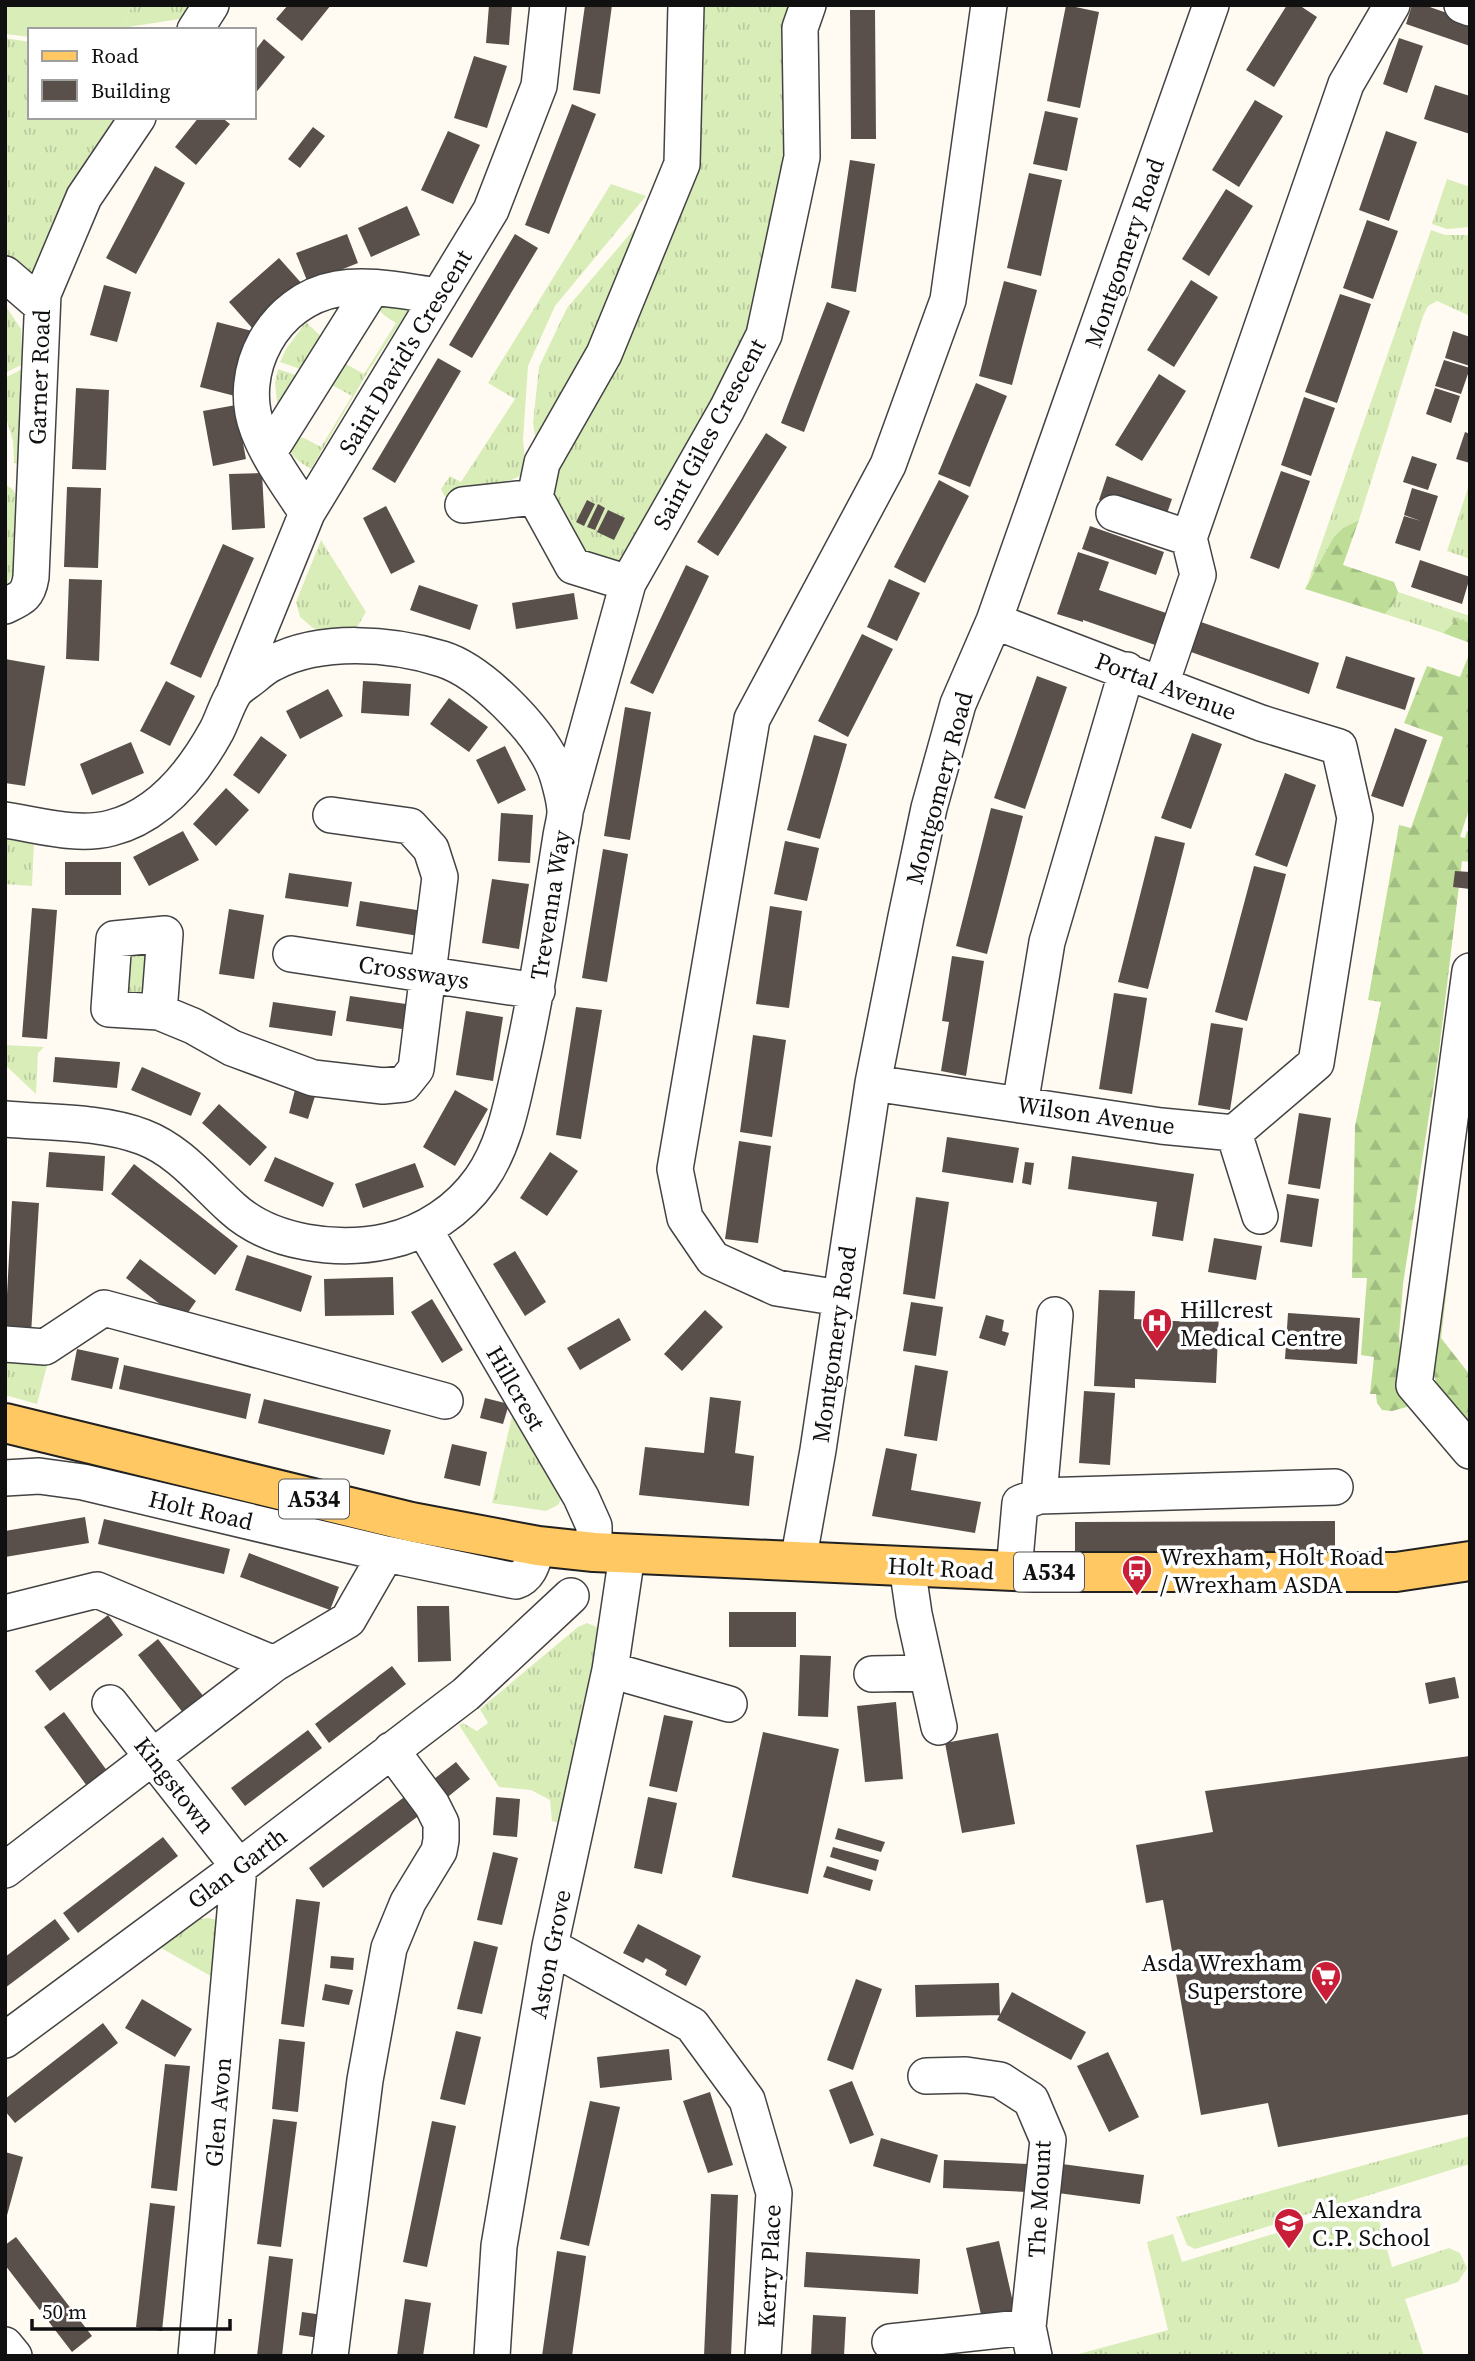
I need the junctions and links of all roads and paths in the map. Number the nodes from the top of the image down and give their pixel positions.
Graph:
1 (211, 5) edge
2 (548, 5) edge
3 (686, 5) edge
4 (808, 5) edge
5 (989, 5) edge
6 (1212, 5) edge
7 (1392, 5) edge
8 (1462, 5) edge
9 (1470, 8) edge
10 (196, 28) edge
11 (137, 119) edge
12 (5, 274) edge
13 (372, 288) junction
14 (439, 296) junction
15 (42, 306) junction
16 (269, 452) junction
17 (535, 496) junction
18 (463, 505) dead end
19 (307, 513) junction
20 (1114, 513) dead end
21 (1189, 538) junction
22 (628, 583) junction
23 (5, 606) edge
24 (994, 621) junction
25 (1127, 670) junction
26 (1161, 684) junction
27 (235, 690) junction
28 (565, 811) junction
29 (331, 815) dead end
30 (5, 820) edge
31 (291, 954) dead end
32 (1470, 971) edge
33 (427, 974) junction
34 (537, 991) junction
35 (159, 1012) dead end
36 (873, 1083) junction
37 (1020, 1105) junction
38 (5, 1119) edge
39 (1234, 1133) junction
40 (1260, 1216) dead end
41 (424, 1229) junction
42 (840, 1298) junction
43 (1055, 1315) dead end
44 (5, 1344) edge
45 (445, 1401) dead end
46 (5, 1423) edge
47 (1470, 1451) edge
48 (5, 1478) edge
49 (1335, 1487) dead end
50 (1040, 1496) junction
51 (538, 1546) junction
52 (610, 1553) junction
53 (386, 1554) junction
54 (1470, 1561) edge
55 (798, 1562) junction
56 (907, 1566) junction
57 (1014, 1571) junction
58 (570, 1596) dead end
59 (5, 1613) edge
60 (274, 1664) junction
61 (610, 1670) junction
62 (927, 1673) junction
63 (872, 1674) dead end
64 (110, 1703) dead end
65 (729, 1704) dead end
66 (939, 1727) dead end
67 (391, 1751) junction
68 (152, 1757) junction
69 (239, 1867) junction
70 (5, 1870) edge
71 (550, 1946) junction
72 (5, 2040) edge
73 (926, 2076) dead end
74 (1031, 2341) edge
75 (890, 2342) dead end
76 (5, 2345) edge
77 (14, 2356) edge
78 (196, 2356) edge
79 (330, 2356) edge
80 (492, 2356) edge
81 (763, 2356) edge

1 - 10 street
2 - 14 street, Saint David's Crescent
3 - 17 street
4 - 22 street, Saint Giles Crescent
5 - 42 street
6 - 24 street, Montgomery Road
7 - 21 street
8 - 9 street
11 - 15 street, Garner Road
12 - 15 street
13 - 14 street
13 - 16 street
13 - 16 street
14 - 19 street, Saint David's Crescent
15 - 23 street, Garner Road
16 - 19 street
17 - 18 street
17 - 22 street
19 - 27 street, Saint David's Crescent
20 - 21 street
21 - 26 street
22 - 28 street, Saint Giles Crescent
24 - 25 street, Portal Avenue
24 - 36 street, Montgomery Road
25 - 26 street, Portal Avenue
25 - 37 street
26 - 39 street, Portal Avenue
27 - 28 street, Trevenna Way
27 - 30 street, Trevenna Way
28 - 34 street, Trevenna Way
29 - 33 street
31 - 33 street, Crossways
32 - 47 street
33 - 34 street, Crossways
33 - 35 street
34 - 41 street, Trevenna Way
36 - 37 street, Wilson Avenue
36 - 42 street, Montgomery Road
37 - 39 street, Wilson Avenue
38 - 41 street, Trevenna Way
39 - 40 street
41 - 52 street, Hillcrest
42 - 55 street, Montgomery Road
43 - 50 street
44 - 45 street
46 - 51 main road, Holt Road / A534
48 - 53 street, Holt Road
49 - 50 street
50 - 57 street
51 - 52 main road, Holt Road / A534
51 - 53 street, Holt Road
52 - 55 main road, Holt Road / A534
52 - 61 street, Aston Grove
53 - 60 street
54 - 57 main road, Holt Road / A534
55 - 56 main road, Holt Road / A534
56 - 57 main road, Holt Road / A534
56 - 62 street
58 - 67 street, Glan Garth
59 - 60 street
60 - 68 street
61 - 65 street
61 - 71 street, Aston Grove
62 - 63 street
62 - 66 street
64 - 68 street, Kingstown
67 - 69 street, Glan Garth
67 - 79 street
68 - 69 street, Kingstown
68 - 70 street
69 - 72 street, Glan Garth
69 - 78 street, Glen Avon
71 - 80 street, Aston Grove
71 - 81 street, Kerry Place
73 - 74 street, The Mount
74 - 75 street
76 - 77 street

